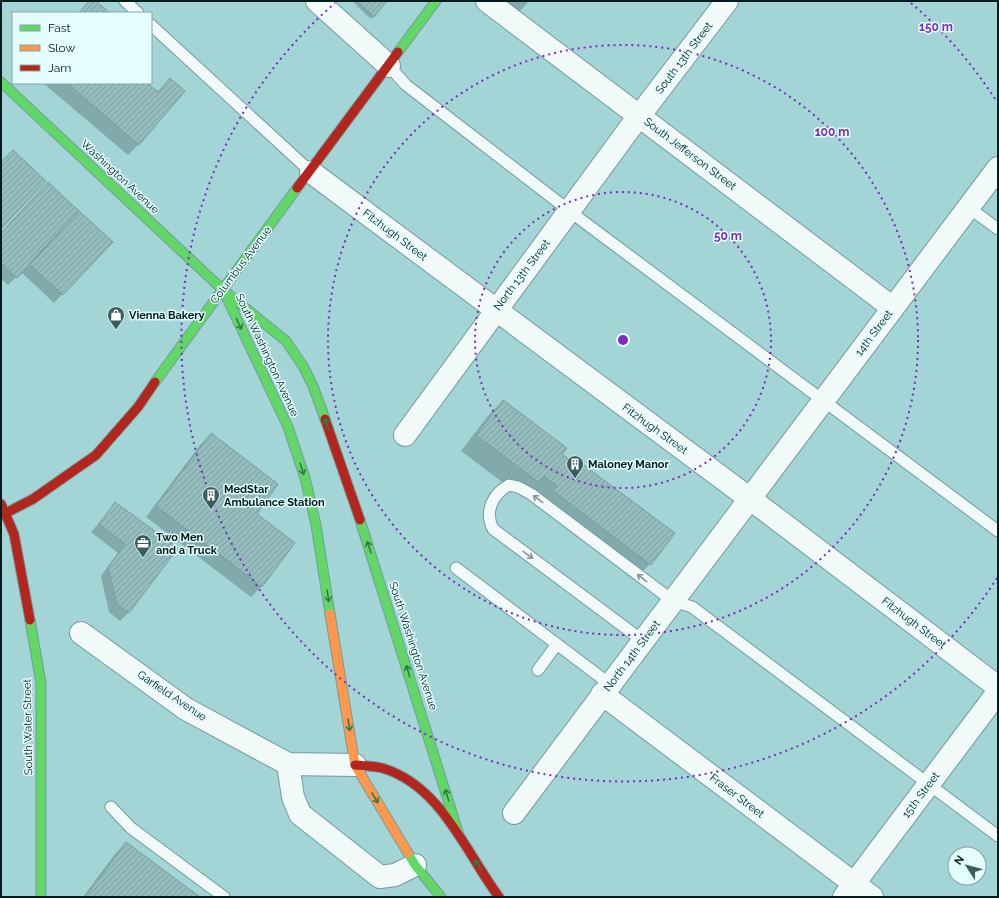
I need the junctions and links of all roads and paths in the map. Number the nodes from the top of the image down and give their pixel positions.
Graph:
1 (125, 1) edge
2 (317, 1) edge
3 (436, 1) edge
4 (487, 1) edge
5 (727, 1) edge
6 (137, 12) edge
7 (152, 26) edge
8 (389, 66) junction
9 (1, 82) edge
10 (640, 116) junction
11 (998, 168) edge
12 (311, 172) junction
13 (968, 208) junction
14 (570, 211) junction
15 (998, 230) edge
16 (222, 289) junction
17 (893, 308) junction
18 (496, 311) junction
19 (823, 401) junction
20 (405, 435) dead end
21 (750, 499) junction
22 (3, 511) edge
23 (998, 531) edge
24 (456, 568) dead end
25 (673, 601) junction
26 (81, 633) dead end
27 (643, 641) junction
28 (557, 644) junction
29 (538, 670) dead end
30 (998, 687) edge
31 (607, 690) junction
32 (998, 692) edge
33 (288, 764) junction
34 (355, 765) junction
35 (929, 785) junction
36 (111, 807) dead end
37 (514, 813) dead end
38 (458, 832) junction
39 (998, 836) edge
40 (415, 865) junction
41 (849, 890) edge
42 (41, 897) edge
43 (224, 897) edge
44 (441, 897) edge
45 (499, 897) edge
46 (872, 897) edge

1 - 6 lane
2 - 8 street
3 - 8 main road, Columbus Avenue
4 - 10 street, South Jefferson Street
5 - 10 street, South 13th Street
7 - 12 lane
8 - 12 main road, Columbus Avenue
8 - 14 lane
9 - 16 main road, Washington Avenue
10 - 14 street, North 13th Street
10 - 17 street, South Jefferson Street
11 - 13 street, 14th Street
12 - 16 main road, Columbus Avenue
12 - 18 street, Fitzhugh Street
13 - 15 lane
13 - 17 street, 14th Street
14 - 18 street, North 13th Street
14 - 19 lane
16 - 22 main road, Columbus Avenue
16 -> 34 main road, South Washington Avenue
38 -> 16 main road, South Washington Avenue
17 - 19 street, 14th Street
18 - 20 street, North 13th Street
18 - 21 street, Fitzhugh Street
19 - 21 street, 14th Street
19 - 23 lane
21 - 25 street, North 14th Street
21 - 30 street, Fitzhugh Street
22 - 42 main road, South Water Street
24 - 28 lane
25 - 27 street, North 14th Street
25 -> 27 lane
25 - 35 lane
26 - 33 street, Garfield Avenue
27 - 31 street, North 14th Street
28 - 29 lane
28 - 31 lane
31 - 37 street, North 14th Street
31 - 41 street, Fraser Street
32 - 35 street, 15th Street
33 - 34 street, Garfield Avenue
33 - 40 street
34 - 38 main road
34 -> 40 main road
35 - 39 lane
35 - 41 street, 15th Street
36 - 43 lane
45 -> 38 main road
40 - 44 main road
41 - 46 street, Fraser Street

